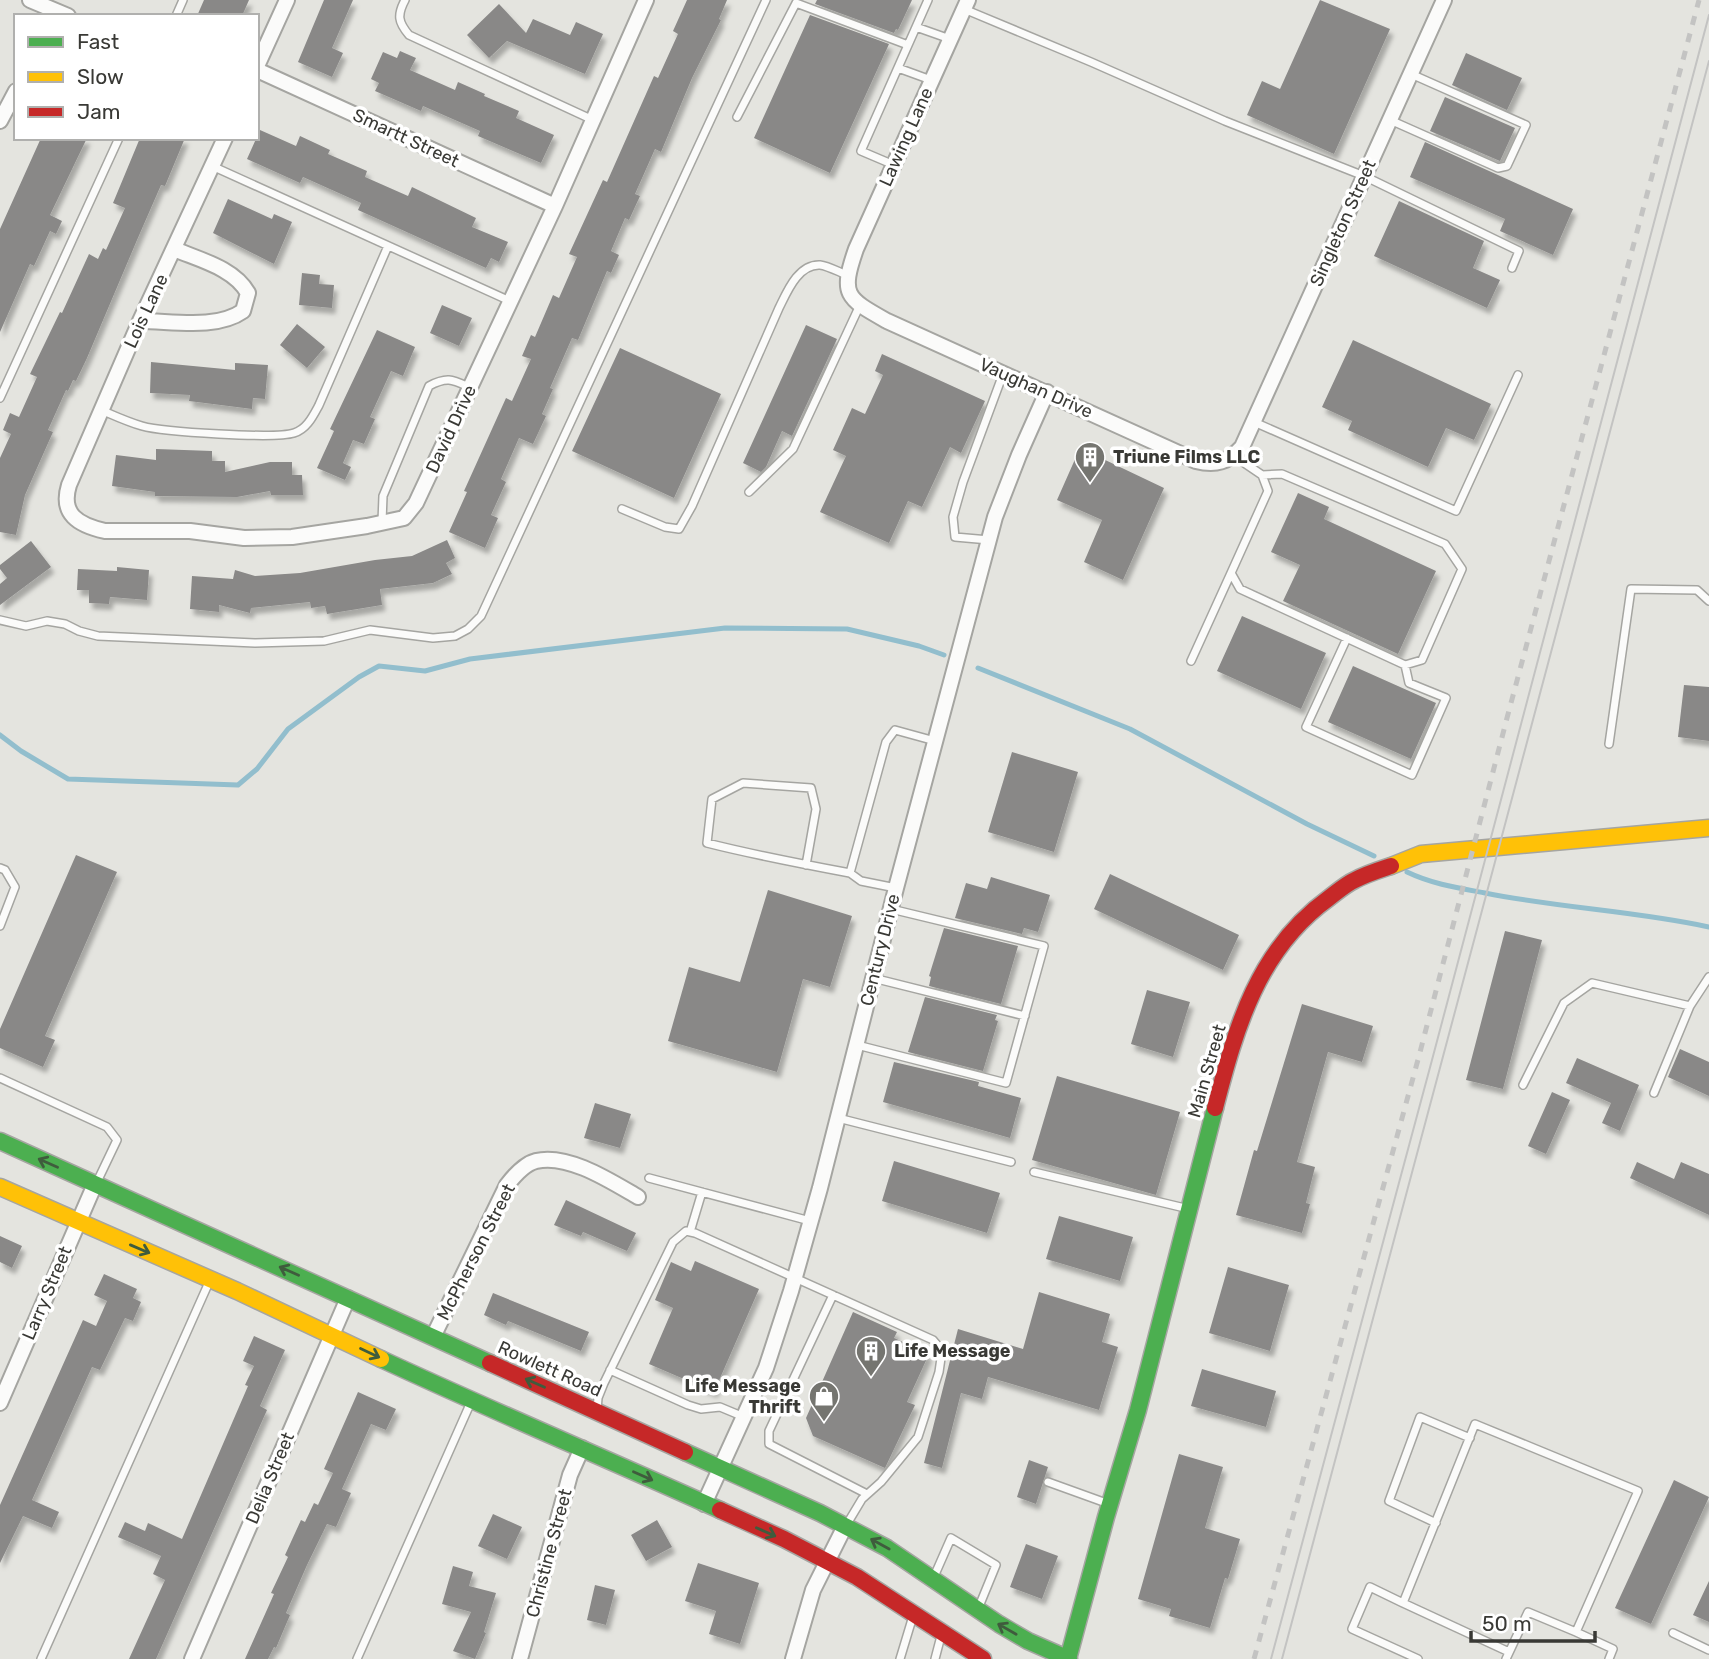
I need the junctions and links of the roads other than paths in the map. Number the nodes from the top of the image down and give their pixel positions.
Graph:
1 (30, 0) edge
2 (287, 0) edge
3 (405, 0) edge
4 (629, 0) edge
5 (766, 0) edge
6 (928, 0) edge
7 (1444, 0) edge
8 (645, 3) edge
9 (966, 5) edge
10 (60, 11) edge
11 (916, 27) junction
12 (950, 39) junction
13 (908, 45) junction
14 (259, 63) edge
15 (898, 68) junction
16 (259, 69) edge
17 (1411, 73) junction
18 (932, 80) junction
19 (14, 95) edge
20 (737, 117) dead end
21 (593, 120) junction
22 (1390, 120) junction
23 (0, 121) edge
24 (118, 140) edge
25 (224, 140) edge
26 (894, 165) junction
27 (212, 166) junction
28 (1364, 176) junction
29 (555, 206) junction
30 (388, 246) junction
31 (174, 249) junction
32 (1512, 268) dead end
33 (847, 275) junction
34 (511, 301) junction
35 (860, 305) junction
36 (140, 321) junction
37 (1004, 373) junction
38 (1518, 375) dead end
39 (471, 388) junction
40 (1047, 392) junction
41 (0, 398) edge
42 (101, 410) junction
43 (1253, 422) junction
44 (1238, 451) junction
45 (1262, 475) junction
46 (69, 485) joint
47 (749, 492) dead end
48 (622, 509) dead end
49 (382, 523) junction
50 (989, 540) junction
51 (1231, 573) junction
52 (1709, 601) edge
53 (0, 620) edge
54 (1347, 638) junction
55 (1191, 661) dead end
56 (1405, 664) junction
57 (936, 741) junction
58 (1609, 744) dead end
59 (1709, 828) edge
60 (806, 865) junction
61 (0, 868) edge
62 (850, 873) junction
63 (895, 888) junction
64 (890, 908) junction
65 (0, 926) edge
66 (1709, 977) edge
67 (873, 978) junction
68 (1690, 1006) junction
69 (1025, 1016) junction
70 (856, 1045) junction
71 (0, 1078) edge
72 (1523, 1085) dead end
73 (1654, 1093) dead end
74 (838, 1118) junction
75 (0, 1141) edge
76 (1011, 1161) dead end
77 (1034, 1172) dead end
78 (649, 1178) dead end
79 (96, 1184) junction
80 (0, 1187) edge
81 (702, 1192) junction
82 (638, 1197) dead end
83 (1189, 1209) junction
84 (810, 1221) junction
85 (78, 1222) junction
86 (690, 1232) junction
87 (794, 1278) junction
88 (211, 1279) junction
89 (833, 1295) junction
90 (348, 1298) junction
91 (332, 1335) junction
92 (433, 1338) junction
93 (610, 1370) junction
94 (471, 1401) junction
95 (0, 1403) edge
96 (597, 1411) junction
97 (744, 1416) junction
98 (1469, 1438) junction
99 (582, 1448) junction
100 (721, 1468) junction
101 (1048, 1482) dead end
102 (867, 1494) junction
103 (704, 1504) junction
104 (1110, 1504) junction
105 (1436, 1522) junction
106 (845, 1526) junction
107 (827, 1562) junction
108 (933, 1580) junction
109 (1403, 1603) junction
110 (978, 1610) junction
111 (914, 1614) junction
112 (1576, 1632) junction
113 (1674, 1633) dead end
114 (942, 1634) junction
115 (1709, 1650) edge
116 (1507, 1656) edge
117 (41, 1659) edge
118 (192, 1659) edge
119 (357, 1659) edge
120 (520, 1659) edge
121 (793, 1659) edge
122 (900, 1659) edge
123 (935, 1659) edge
124 (983, 1659) edge
125 (1069, 1659) edge
126 (1418, 1659) edge
127 (1609, 1659) edge

1 - 10 street
2 - 14 street
3 - 21 lane
4 - 8 street
5 - 53 lane
6 - 11 lane
7 - 17 street, Singleton Street
8 - 21 street, David Drive
9 - 12 street, Lawing Lane
9 - 28 lane
11 - 12 lane
11 - 13 lane
12 - 18 street, Lawing Lane
13 - 15 lane
13 - 20 lane
15 - 18 lane
15 - 26 lane
16 - 29 street, Smartt Street
17 - 22 street, Singleton Street
17 - 22 lane
18 - 26 street, Lawing Lane
19 - 23 street
21 - 29 street, David Drive
22 - 28 street, Singleton Street
24 - 41 lane
25 - 27 street, Lois Lane
26 - 33 street, Lawing Lane
27 - 30 lane
27 - 31 street, Lois Lane
28 - 32 lane
28 - 43 street, Singleton Street
29 - 34 street, David Drive
30 - 34 lane
30 - 42 lane
31 - 36 street, Lois Lane
31 - 36 street
33 - 35 street
33 - 48 lane
34 - 39 street, David Drive
35 - 37 street, Vaughan Drive
35 - 47 lane
36 - 42 street, Lois Lane
37 - 40 street, Vaughan Drive
37 - 50 lane
38 - 43 lane
39 - 49 street, David Drive
39 - 49 lane
40 - 44 street, Vaughan Drive
40 - 50 street, Century Drive
42 - 46 street, Lois Lane
43 - 44 street, Singleton Street
44 - 45 lane
45 - 51 lane
45 - 56 lane
46 - 49 street, David Drive
50 - 57 street, Century Drive
51 - 54 lane
51 - 55 lane
52 - 58 lane
54 - 56 lane
54 - 56 lane
57 - 62 lane
57 - 63 street, Century Drive
59 - 83 main road, Main Street
60 - 60 lane
60 - 62 lane
61 - 65 lane
62 - 63 lane
63 - 64 street, Century Drive
64 - 67 street, Century Drive
64 - 69 lane
66 - 68 lane
67 - 69 lane
67 - 70 street, Century Drive
68 - 72 lane
68 - 73 lane
69 - 70 lane
70 - 74 street, Century Drive
71 - 79 lane
74 - 76 lane
74 - 84 street, Century Drive
79 -> 75 main road, Rowlett Road
77 - 83 lane
78 - 81 lane
79 - 85 street, Larry Street
90 -> 79 main road, Rowlett Road
80 - 85 main road
81 - 84 lane
81 - 86 lane
82 - 92 street, McPherson Street
83 - 104 main road, Main Street
84 - 87 street, Century Drive
85 -> 88 main road
85 - 95 street, Larry Street
86 - 87 lane
86 - 93 lane
87 - 89 lane
87 - 97 street, Century Drive
88 - 91 main road
88 - 117 lane
89 - 102 lane
89 - 102 lane
90 - 91 street, Delia Street
90 - 92 main road, Rowlett Road
91 -> 94 main road
91 - 118 street, Delia Street
96 -> 92 main road, Rowlett Road
93 - 96 lane
93 - 97 lane
94 - 99 main road
94 - 119 lane
96 - 100 main road, Rowlett Road
97 - 100 street, Century Drive
98 - 105 lane
98 - 105 lane
98 - 112 lane
99 -> 103 main road
99 - 120 street, Christine Street
100 - 103 street, Century Drive
100 - 106 main road, Rowlett Road
101 - 104 lane
102 - 106 lane
103 -> 107 main road
104 - 125 main road, Main Street
105 - 109 lane
106 - 107 street
108 -> 106 main road, Rowlett Road
107 - 111 main road
107 - 121 street
108 - 110 main road, Rowlett Road
108 - 110 lane
109 - 116 lane
109 - 126 lane
125 -> 110 main road, Rowlett Road
111 - 114 main road
111 - 122 lane
112 - 116 lane
112 - 127 lane
113 - 115 lane
114 - 123 lane
114 - 124 main road

